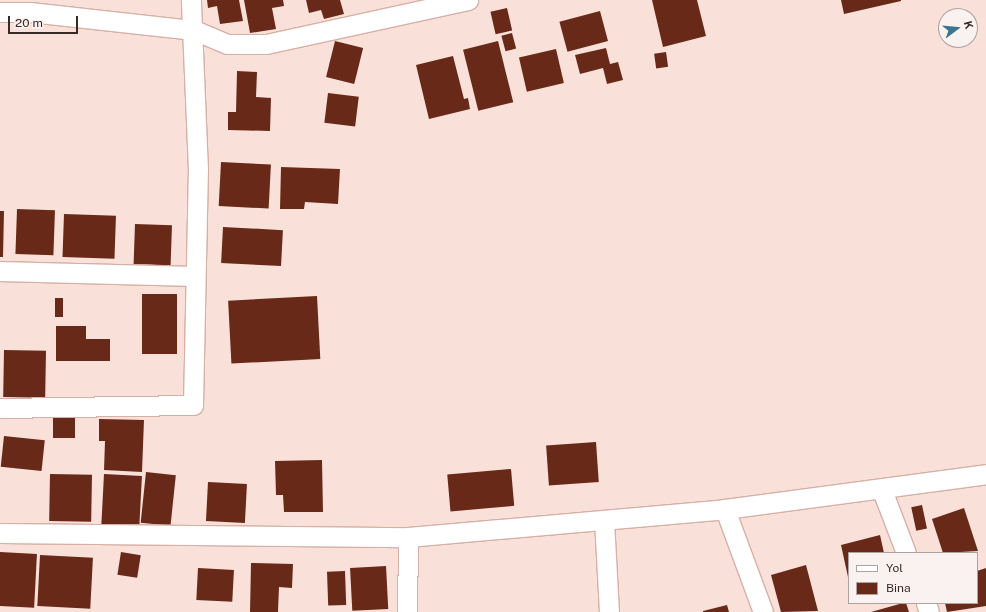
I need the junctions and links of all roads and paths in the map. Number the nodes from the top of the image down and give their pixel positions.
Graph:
1 (191, 0) edge
2 (468, 0) edge
3 (30, 6) edge
4 (0, 12) edge
5 (194, 30) junction
6 (0, 271) edge
7 (195, 276) junction
8 (0, 408) edge
9 (986, 474) edge
10 (882, 490) junction
11 (725, 508) junction
12 (604, 520) junction
13 (0, 533) edge
14 (408, 537) junction
15 (906, 552) edge
16 (407, 612) edge
17 (609, 612) edge
18 (763, 612) edge

1 - 5 street
2 - 5 street
3 - 4 street
3 - 5 street
5 - 7 street
6 - 7 street
7 - 8 street
9 - 10 street
10 - 11 street
10 - 15 street
11 - 12 street
11 - 18 street
12 - 14 street
12 - 17 street
13 - 14 street
14 - 16 street

